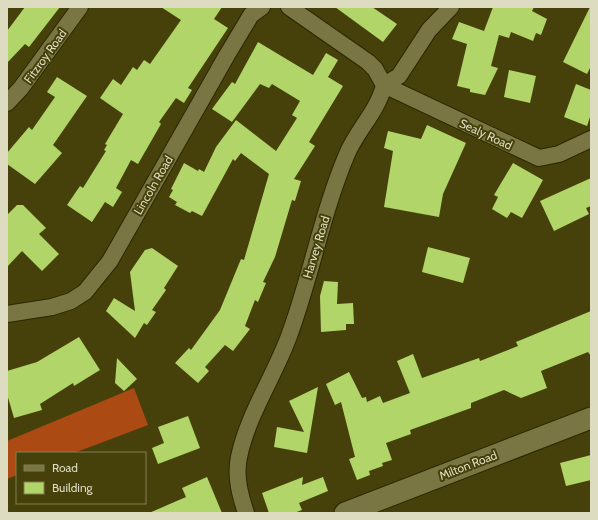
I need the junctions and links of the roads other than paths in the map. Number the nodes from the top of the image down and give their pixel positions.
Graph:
1 (80, 7) edge
2 (262, 7) edge
3 (289, 7) edge
4 (451, 7) edge
5 (384, 85) junction
6 (7, 103) edge
7 (591, 139) edge
8 (7, 314) edge
9 (591, 418) edge
10 (246, 513) edge
11 (346, 513) edge

1 - 6 street, Fitzroy Road
2 - 8 street, Lincoln Road
3 - 5 street
4 - 5 street
5 - 7 street, Sealy Road
5 - 10 street, Harvey Road
9 - 11 street, Milton Road

